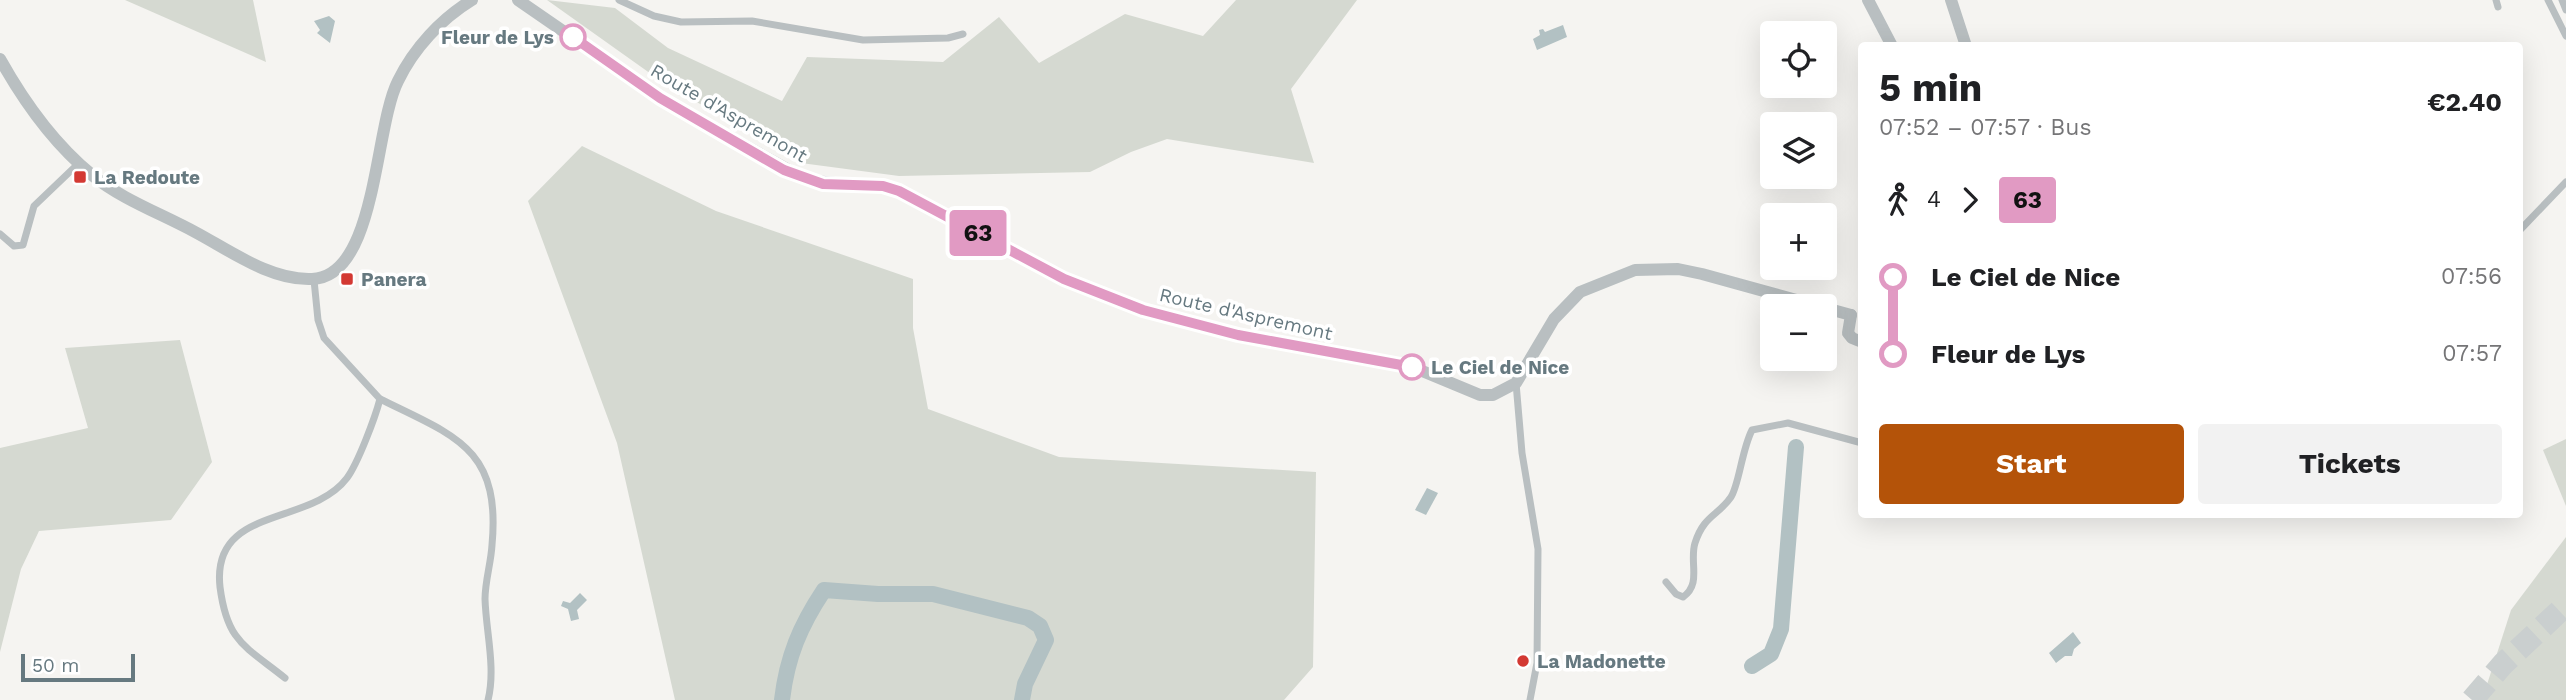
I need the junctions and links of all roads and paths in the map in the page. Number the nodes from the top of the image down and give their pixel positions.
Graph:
1 (472, 0) edge
2 (519, 0) edge
3 (619, 0) edge
4 (1868, 0) edge
5 (1951, 0) edge
6 (2548, 0) edge
7 (2562, 0) edge
8 (2566, 10) edge
9 (963, 34) dead end
10 (2566, 36) edge
11 (1890, 42) edge
12 (1965, 42) edge
13 (0, 59) edge
14 (79, 162) junction
15 (2566, 182) edge
16 (2523, 227) edge
17 (0, 234) edge
18 (314, 280) junction
19 (1856, 313) edge
20 (1858, 340) edge
21 (1516, 383) junction
22 (380, 399) junction
23 (1858, 442) edge
24 (1666, 582) dead end
25 (285, 678) dead end
26 (488, 700) edge
27 (1530, 700) edge

1 - 18 street
2 - 21 street, Route d'Aspremont
3 - 9 street
4 - 11 street
5 - 12 street
6 - 10 street
7 - 8 street
13 - 14 street
14 - 17 street
14 - 18 street
15 - 16 street
18 - 22 street
19 - 20 street
19 - 21 street
21 - 27 street
22 - 25 street
22 - 26 street
23 - 24 street

